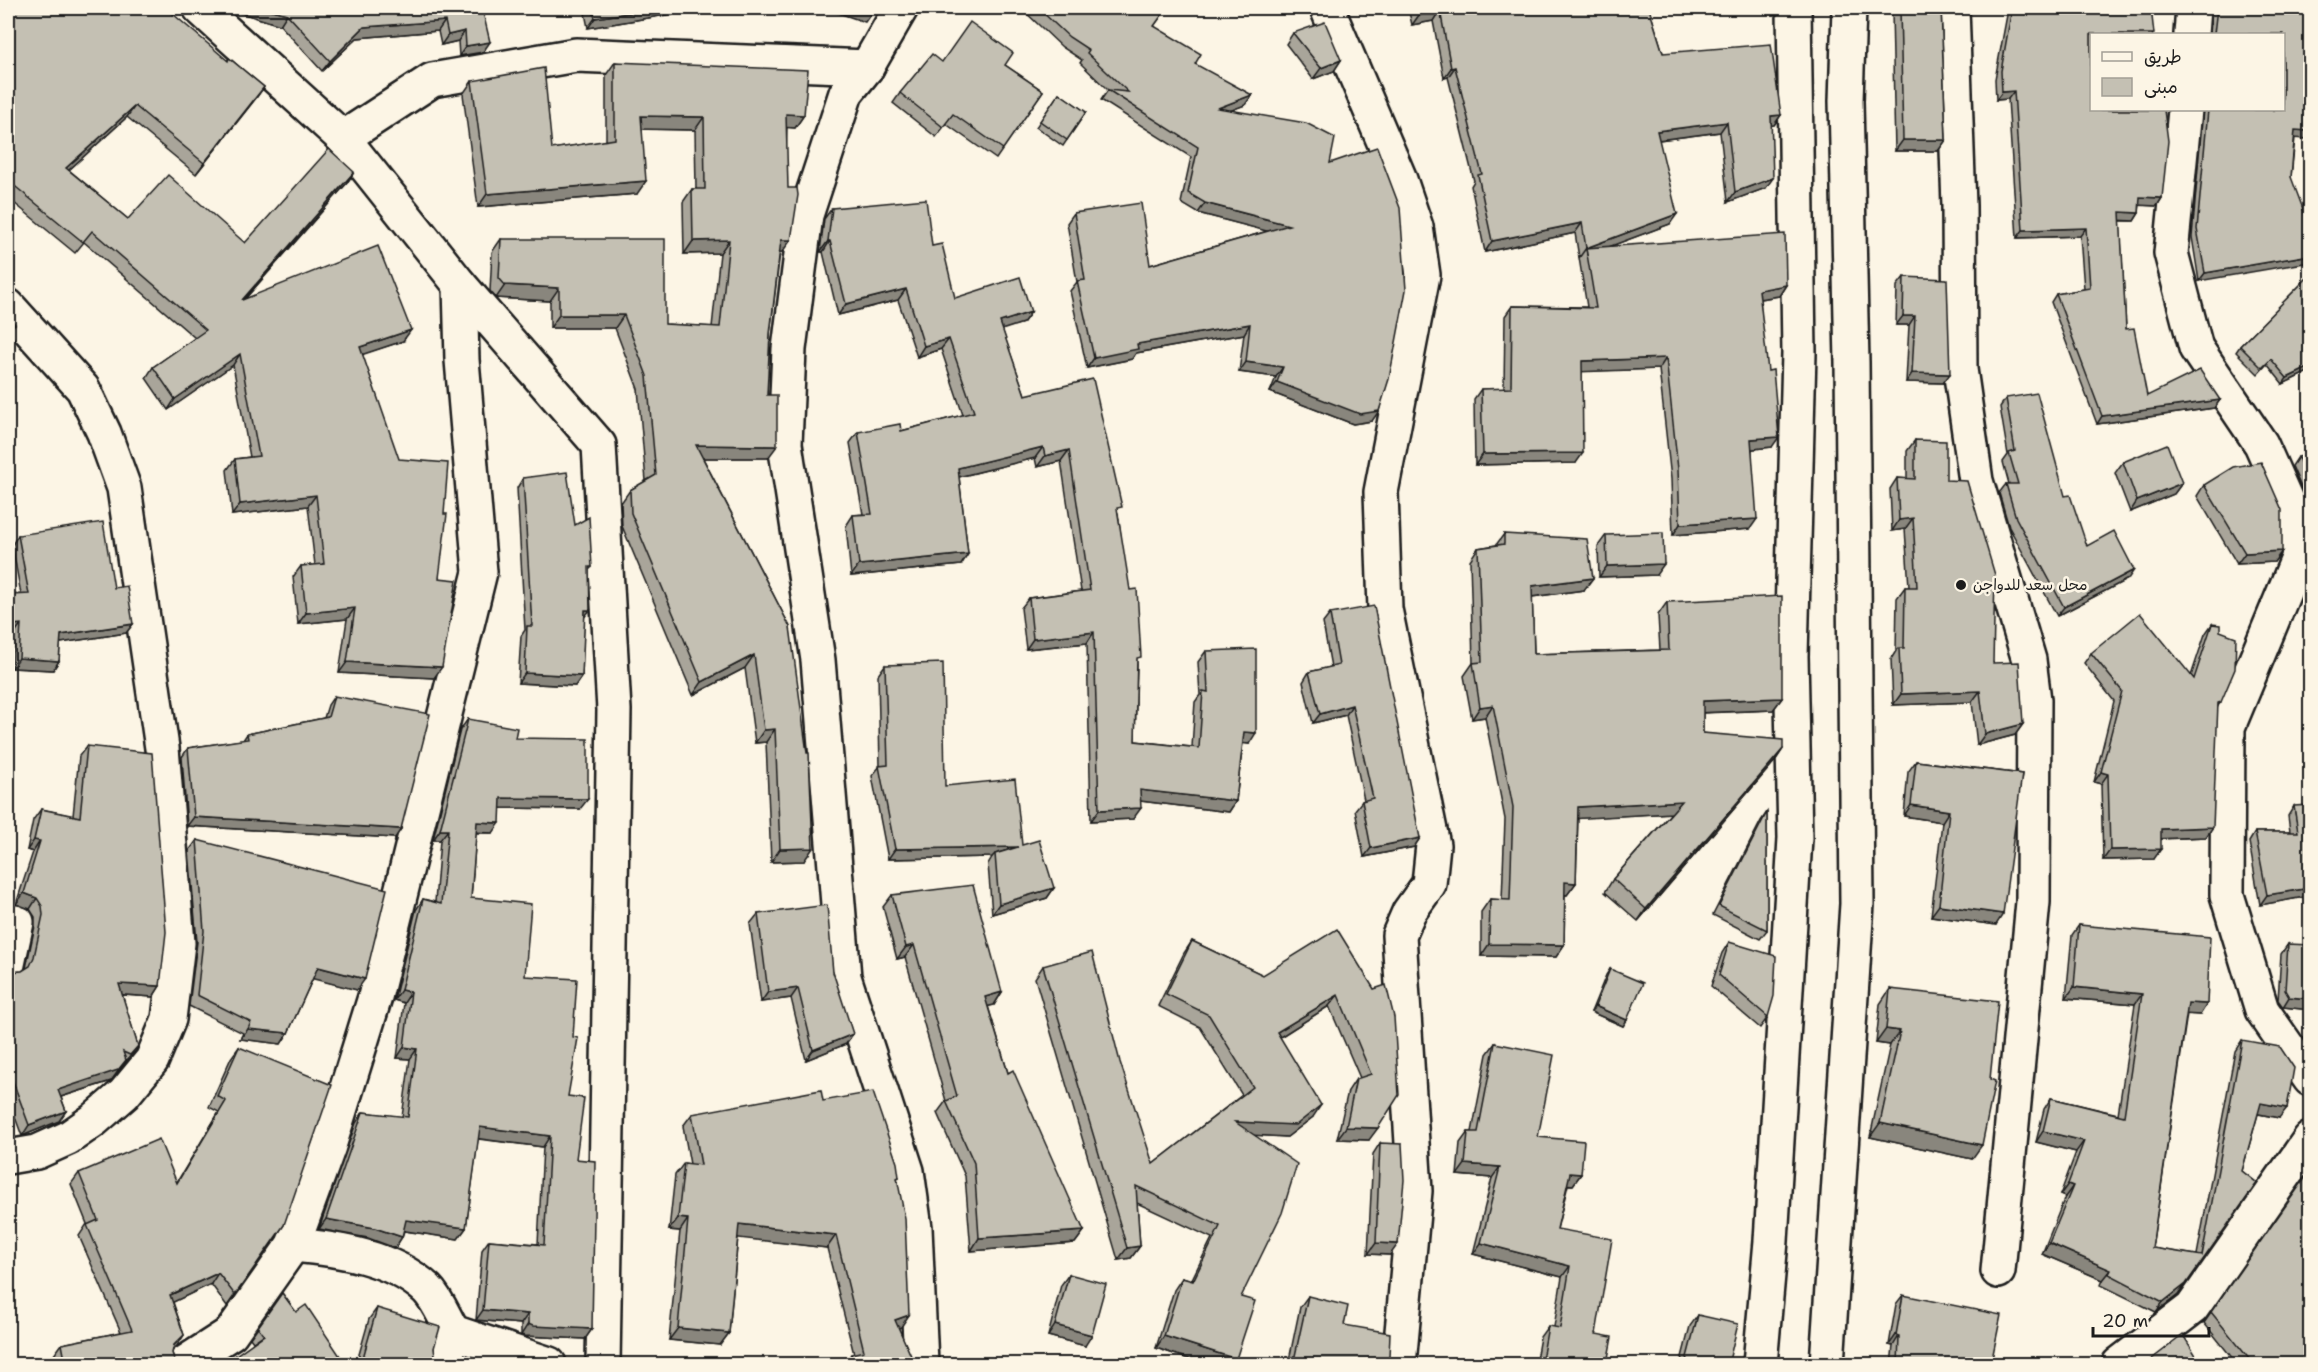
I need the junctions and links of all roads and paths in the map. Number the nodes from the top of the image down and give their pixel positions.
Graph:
1 (200, 8) edge
2 (901, 8) edge
3 (1327, 8) edge
4 (1794, 8) edge
5 (1849, 8) edge
6 (1952, 8) edge
7 (2193, 8) edge
8 (2191, 33) edge
9 (867, 67) junction
10 (2185, 111) edge
11 (343, 138) junction
12 (460, 285) junction
13 (8, 306) edge
14 (16, 922) dead end
15 (8, 964) edge
16 (2306, 1065) edge
17 (2310, 1139) edge
18 (8, 1157) edge
19 (293, 1245) junction
20 (1998, 1271) dead end
21 (453, 1332) junction
22 (183, 1365) edge
23 (444, 1365) edge
24 (549, 1365) edge
25 (603, 1365) edge
26 (921, 1365) edge
27 (1399, 1365) edge
28 (1760, 1365) edge
29 (1827, 1365) edge
30 (2119, 1365) edge

1 - 11 street
2 - 9 street
3 - 27 street
4 - 28 street
5 - 29 street
6 - 20 street
7 - 8 street
9 - 11 street
9 - 26 street
10 - 16 street
11 - 12 street
12 - 19 street
12 - 25 street
13 - 18 street
14 - 15 street
17 - 30 street
19 - 21 street
19 - 22 street
21 - 23 street
21 - 24 street

